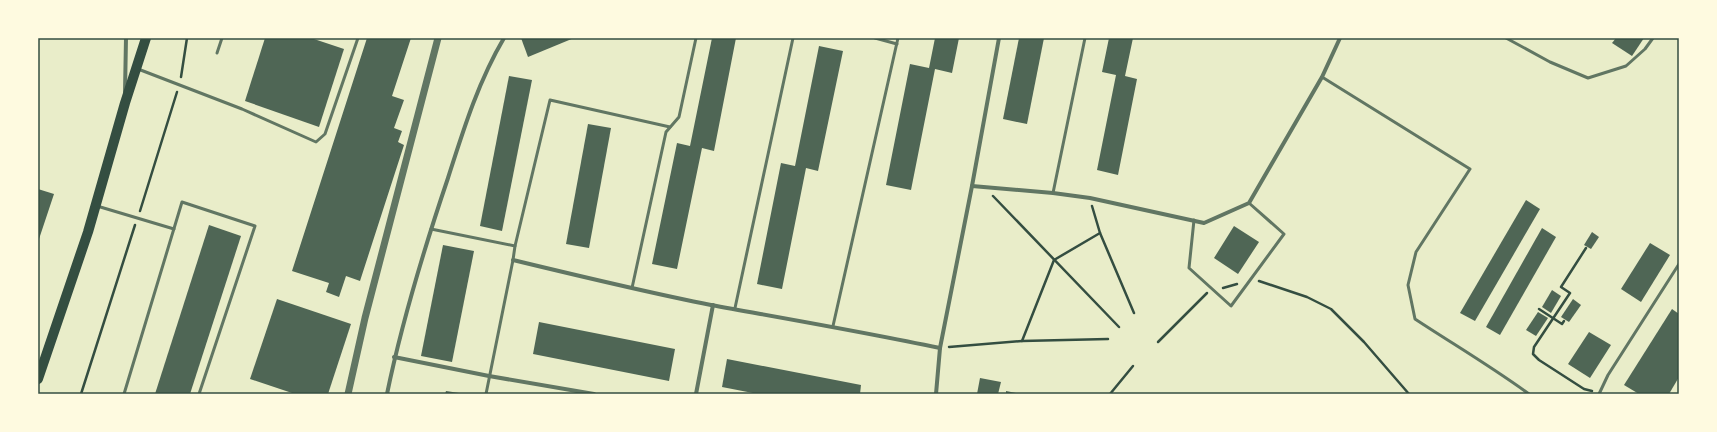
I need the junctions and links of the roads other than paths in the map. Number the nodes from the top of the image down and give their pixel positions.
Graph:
1 (126, 38) edge
2 (146, 38) edge
3 (222, 38) edge
4 (358, 38) edge
5 (438, 38) edge
6 (504, 38) edge
7 (696, 38) edge
8 (793, 38) edge
9 (875, 38) edge
10 (898, 38) edge
11 (999, 38) edge
12 (1085, 38) edge
13 (1340, 38) edge
14 (1506, 38) edge
15 (1653, 38) edge
16 (897, 44) junction
17 (217, 53) dead end
18 (135, 68) junction
19 (1322, 77) junction
20 (125, 103) junction
21 (670, 127) junction
22 (972, 186) junction
23 (1053, 193) junction
24 (1250, 203) junction
25 (96, 206) junction
26 (1194, 220) junction
27 (174, 229) junction
28 (431, 229) junction
29 (515, 246) junction
30 (513, 260) junction
31 (1679, 264) edge
32 (632, 288) junction
33 (713, 305) junction
34 (735, 308) junction
35 (833, 326) junction
36 (940, 348) junction
37 (394, 357) junction
38 (489, 376) junction
39 (38, 379) edge
40 (1599, 393) edge
41 (124, 394) edge
42 (199, 394) edge
43 (348, 394) edge
44 (387, 394) edge
45 (486, 394) edge
46 (594, 394) edge
47 (696, 394) edge
48 (936, 394) edge
49 (1529, 394) edge

1 - 20 street
2 - 18 main road
3 - 17 lane
4 - 18 lane
5 - 43 street
6 - 28 street
7 - 21 lane
8 - 34 lane
9 - 16 lane
10 - 16 lane
11 - 22 street
12 - 23 lane
13 - 19 street
14 - 15 lane
16 - 35 lane
18 - 20 main road
19 - 24 street
19 - 49 lane
20 - 25 main road
21 - 29 lane
21 - 32 lane
22 - 23 street
22 - 36 street
23 - 26 street
24 - 26 street
24 - 26 lane
25 - 27 lane
25 - 39 main road
27 - 41 lane
27 - 42 lane
28 - 29 lane
28 - 37 street
29 - 30 lane
30 - 32 street
30 - 38 lane
31 - 40 lane
32 - 33 street
33 - 34 street
33 - 47 street
34 - 35 street
35 - 36 street
36 - 48 street
37 - 38 street
37 - 44 street
38 - 45 lane
38 - 46 street

